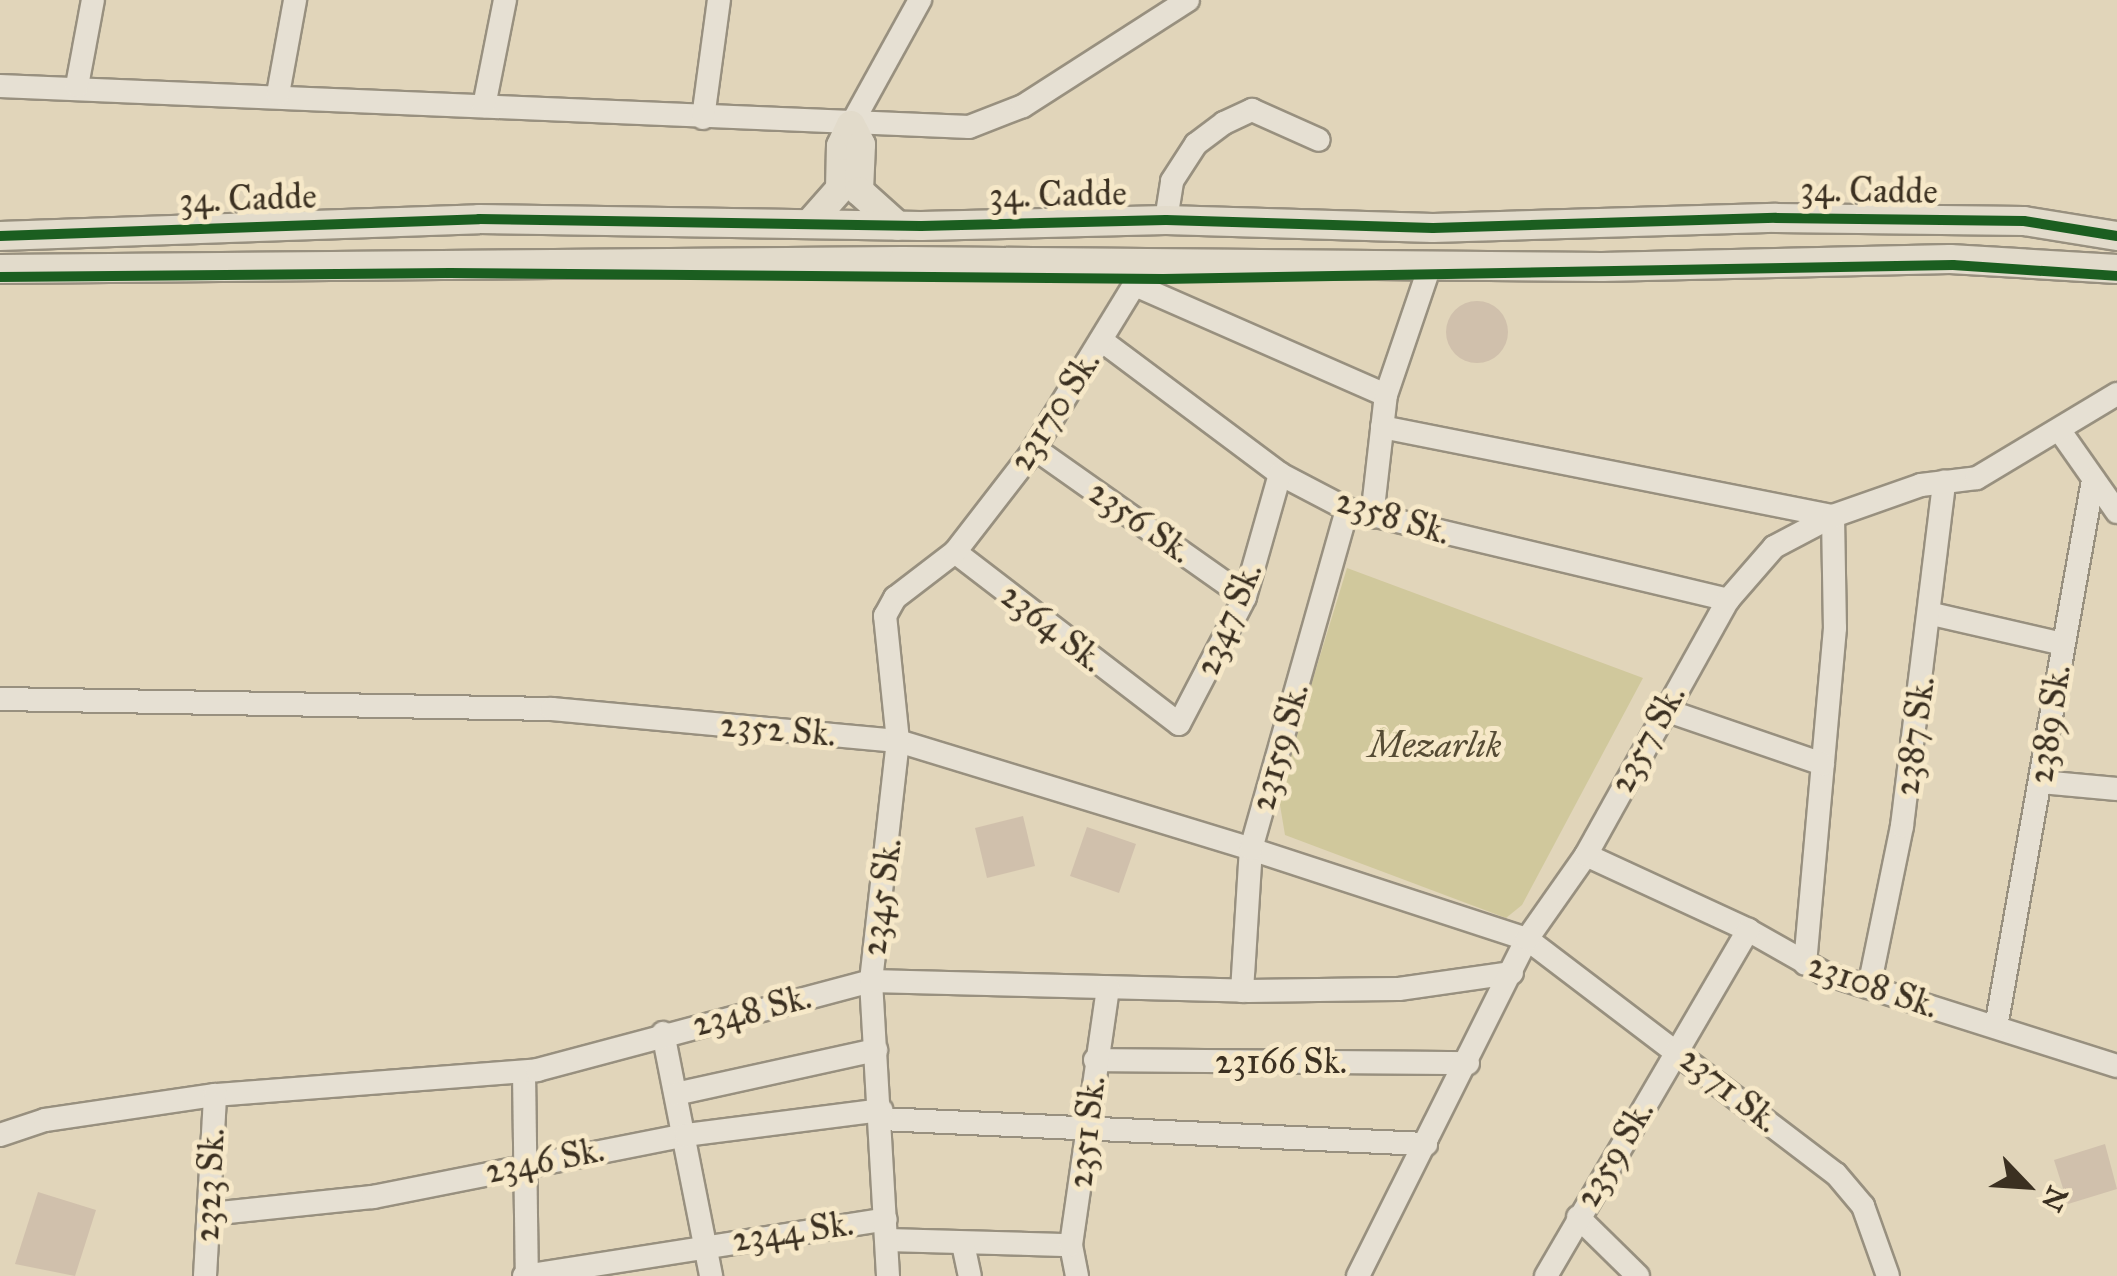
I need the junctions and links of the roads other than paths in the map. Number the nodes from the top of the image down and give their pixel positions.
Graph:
1 (93, 0) edge
2 (295, 0) edge
3 (505, 0) edge
4 (719, 0) edge
5 (920, 0) edge
6 (1188, 0) edge
7 (0, 86) edge
8 (77, 86) junction
9 (278, 94) junction
10 (484, 106) junction
11 (703, 118) junction
12 (851, 124) junction
13 (1319, 140) dead end
14 (850, 190) junction
15 (1166, 220) junction
16 (810, 224) junction
17 (898, 226) junction
18 (0, 236) edge
19 (2117, 236) edge
20 (1430, 266) junction
21 (0, 269) edge
22 (2117, 269) edge
23 (1140, 274) junction
24 (1100, 340) junction
25 (1386, 396) junction
26 (2115, 400) edge
27 (1382, 427) junction
28 (2060, 430) junction
29 (1034, 448) junction
30 (1280, 474) junction
31 (2093, 480) junction
32 (1944, 482) junction
33 (1347, 509) junction
34 (2117, 512) edge
35 (1832, 516) junction
36 (1372, 517) junction
37 (956, 552) junction
38 (1245, 597) junction
39 (1728, 600) junction
40 (1932, 614) junction
41 (2063, 644) junction
42 (0, 698) edge
43 (1148, 704) joint
44 (1662, 709) junction
45 (898, 742) junction
46 (1823, 764) junction
47 (2041, 782) junction
48 (2117, 789) edge
49 (1252, 849) junction
50 (1586, 855) junction
51 (1748, 930) junction
52 (1527, 940) junction
53 (1805, 964) junction
54 (1512, 972) junction
55 (871, 981) junction
56 (1869, 987) junction
57 (1108, 988) junction
58 (1242, 991) junction
59 (1996, 1027) junction
60 (663, 1033) junction
61 (1677, 1049) junction
62 (876, 1050) junction
63 (1095, 1060) junction
64 (1468, 1063) junction
65 (2117, 1066) edge
66 (524, 1072) junction
67 (676, 1094) junction
68 (214, 1095) junction
69 (881, 1114) junction
70 (1089, 1125) junction
71 (0, 1134) edge
72 (686, 1135) junction
73 (1426, 1144) junction
74 (521, 1164) junction
75 (210, 1214) junction
76 (1578, 1217) junction
77 (886, 1229) junction
78 (963, 1244) junction
79 (704, 1245) junction
80 (1071, 1245) junction
81 (652, 1266) edge
82 (206, 1276) edge
83 (526, 1276) edge
84 (711, 1276) edge
85 (888, 1276) edge
86 (970, 1276) edge
87 (1077, 1276) edge
88 (1358, 1276) edge
89 (1546, 1276) edge
90 (1638, 1276) edge
91 (1888, 1276) edge

1 - 8 street
2 - 9 street
3 - 10 street
4 - 11 street
5 - 12 street
6 - 12 street
7 - 8 street
8 - 9 street
9 - 10 street
10 - 11 street
11 - 12 street
12 - 14 main road
13 - 15 street
14 - 16 main road
14 - 17 main road
15 - 17 main road, 34. Cadde
15 - 19 main road, 34. Cadde
16 - 17 main road, 34. Cadde
16 - 18 main road, 34. Cadde
20 - 22 main road, 34. Cadde
20 - 23 main road, 34. Cadde
20 - 25 street
21 - 23 main road, 34. Cadde
23 - 24 street, 23170 Sk.
23 - 25 street
24 - 29 street, 23170 Sk.
24 - 30 street, 2358 Sk.
25 - 27 street
26 - 28 street, 2357 Sk.
27 - 35 street
27 - 36 street
28 - 31 street
28 - 32 street, 2357 Sk.
29 - 37 street, 23170 Sk.
29 - 38 street, 2356 Sk.
30 - 33 street, 2358 Sk.
30 - 38 street, 2347 Sk.
31 - 34 street
31 - 41 street, 2389 Sk.
32 - 35 street, 2357 Sk.
32 - 40 street, 2387 Sk.
33 - 36 street, 2358 Sk.
33 - 49 street, 23159 Sk.
35 - 39 street, 2357 Sk.
35 - 46 street
36 - 39 street, 2358 Sk.
37 - 43 street, 2364 Sk.
37 - 45 street, 2345 Sk.
38 - 43 street, 2347 Sk.
39 - 44 street, 2357 Sk.
40 - 41 street
40 - 56 street, 2387 Sk.
41 - 47 street, 2389 Sk.
42 - 45 street, 2352 Sk.
44 - 46 street
44 - 50 street, 2357 Sk.
45 - 49 street, 2352 Sk.
45 - 55 street, 2345 Sk.
46 - 53 street
47 - 48 street
47 - 59 street, 2389 Sk.
49 - 52 street, 2352 Sk.
49 - 58 street, 23159 Sk.
50 - 51 street, 23108 Sk.
50 - 52 street, 2357 Sk.
51 - 53 street, 23108 Sk.
51 - 61 street, 2359 Sk.
52 - 54 street, 2357 Sk.
52 - 61 street, 2371 Sk.
53 - 56 street, 23108 Sk.
54 - 58 street, 2348 Sk.
54 - 64 street, 2357 Sk.
55 - 57 street, 2348 Sk.
55 - 60 street, 2348 Sk.
55 - 62 street, 2345 Sk.
56 - 59 street, 23108 Sk.
57 - 58 street, 2348 Sk.
57 - 63 street, 2351 Sk.
59 - 65 street, 23108 Sk.
60 - 66 street, 2348 Sk.
60 - 67 street
61 - 76 street, 2359 Sk.
61 - 91 street, 2371 Sk.
62 - 67 street
62 - 69 street, 2345 Sk.
63 - 64 street, 23166 Sk.
63 - 70 street, 2351 Sk.
64 - 73 street, 2357 Sk.
66 - 68 street, 2348 Sk.
66 - 74 street
67 - 72 street
68 - 71 street, 2348 Sk.
68 - 75 street, 2323 Sk.
69 - 70 street, 2346 Sk.
69 - 72 street, 2346 Sk.
69 - 77 street, 2345 Sk.
70 - 73 street, 2346 Sk.
70 - 80 street, 2351 Sk.
72 - 74 street, 2346 Sk.
72 - 79 street
73 - 88 street, 2357 Sk.
74 - 75 street, 2346 Sk.
74 - 83 street
75 - 82 street, 2323 Sk.
76 - 89 street, 2359 Sk.
76 - 90 street
77 - 78 street, 2344 Sk.
77 - 79 street, 2344 Sk.
77 - 85 street, 2345 Sk.
78 - 80 street, 2344 Sk.
78 - 86 street
79 - 81 street, 2344 Sk.
79 - 84 street
80 - 87 street, 2351 Sk.
81 - 83 street, 2344 Sk.

